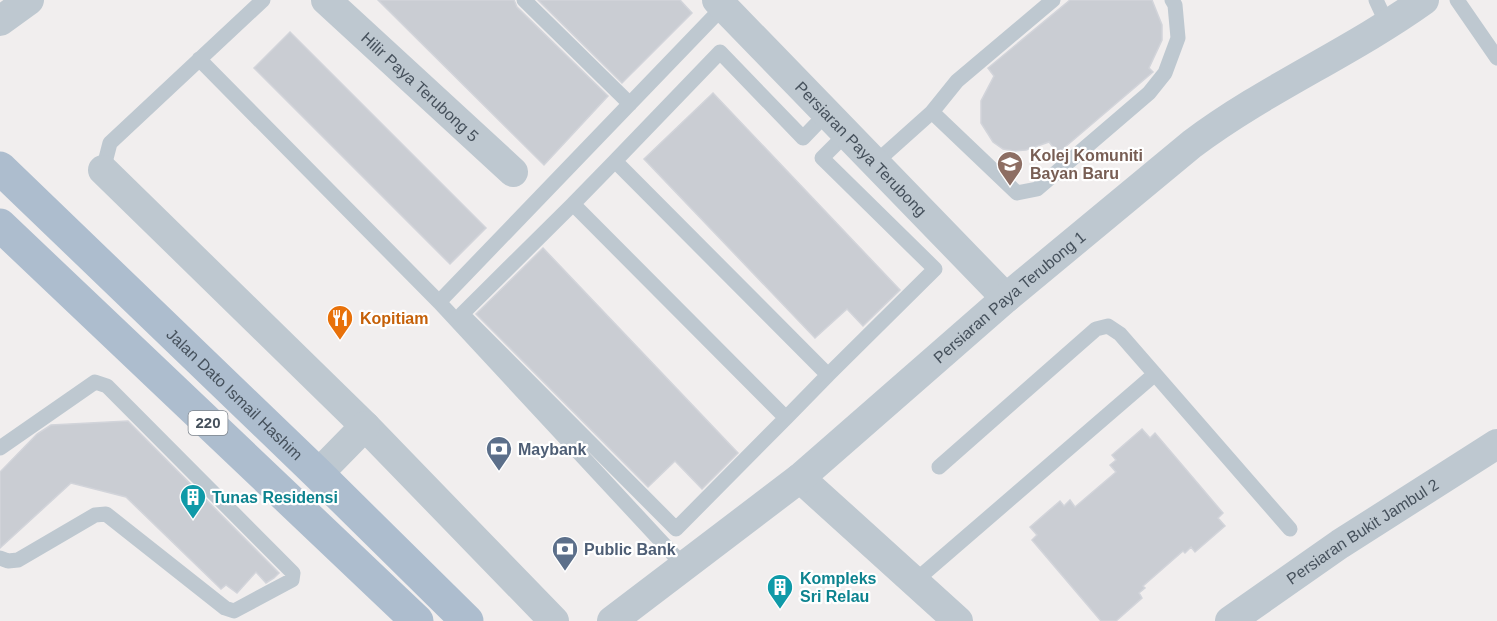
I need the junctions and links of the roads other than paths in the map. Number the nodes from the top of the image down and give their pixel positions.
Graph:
1 (29, 0) edge
2 (263, 0) edge
3 (326, 0) edge
4 (524, 0) edge
5 (1053, 0) edge
6 (1172, 0) edge
7 (1424, 0) edge
8 (1457, 0) edge
9 (720, 4) edge
10 (1382, 13) edge
11 (0, 21) edge
12 (1497, 58) edge
13 (199, 59) junction
14 (630, 104) junction
15 (932, 112) junction
16 (837, 123) junction
17 (615, 161) junction
18 (875, 163) junction
19 (0, 168) edge
20 (102, 170) joint
21 (513, 172) dead end
22 (573, 204) junction
23 (0, 225) edge
24 (1006, 298) junction
25 (439, 302) junction
26 (1155, 374) junction
27 (828, 375) junction
28 (786, 418) junction
29 (365, 426) junction
30 (1497, 444) edge
31 (0, 448) edge
32 (939, 467) dead end
33 (318, 474) junction
34 (801, 478) junction
35 (1290, 529) dead end
36 (0, 558) edge
37 (684, 566) junction
38 (915, 581) junction
39 (416, 621) edge
40 (467, 621) edge
41 (554, 621) edge
42 (612, 621) edge
43 (958, 621) edge
44 (1230, 621) edge

1 - 11 street
2 - 13 lane
3 - 21 street, Hilir Paya Terubong 5
4 - 14 lane
5 - 15 lane
6 - 15 lane
7 - 10 street, Persiaran Paya Terubong 1
8 - 12 lane
9 - 14 lane
9 - 16 street, Persiaran Paya Terubong
10 - 24 street, Persiaran Paya Terubong 1
13 - 20 lane
13 - 25 lane
14 - 25 lane
15 - 18 lane
16 - 17 lane
16 - 18 street, Persiaran Paya Terubong
16 - 27 lane
17 - 22 lane
17 - 27 lane
18 - 24 street, Persiaran Paya Terubong
19 - 33 main road, Jalan Dato Ismail Hashim / 220
20 - 29 street
22 - 28 lane
22 - 28 lane
23 - 39 main road, 220
24 - 34 street, Persiaran Paya Terubong 1
25 - 37 lane
26 - 32 lane
26 - 35 lane
26 - 38 lane
27 - 28 lane
29 - 33 street
29 - 41 street
30 - 44 street, Persiaran Bukit Jambul 2
31 - 36 lane
33 - 40 main road, Jalan Dato Ismail Hashim / 220
34 - 37 street, Persiaran Paya Terubong 1
34 - 38 street
37 - 42 street, Persiaran Paya Terubong 1
38 - 43 street

